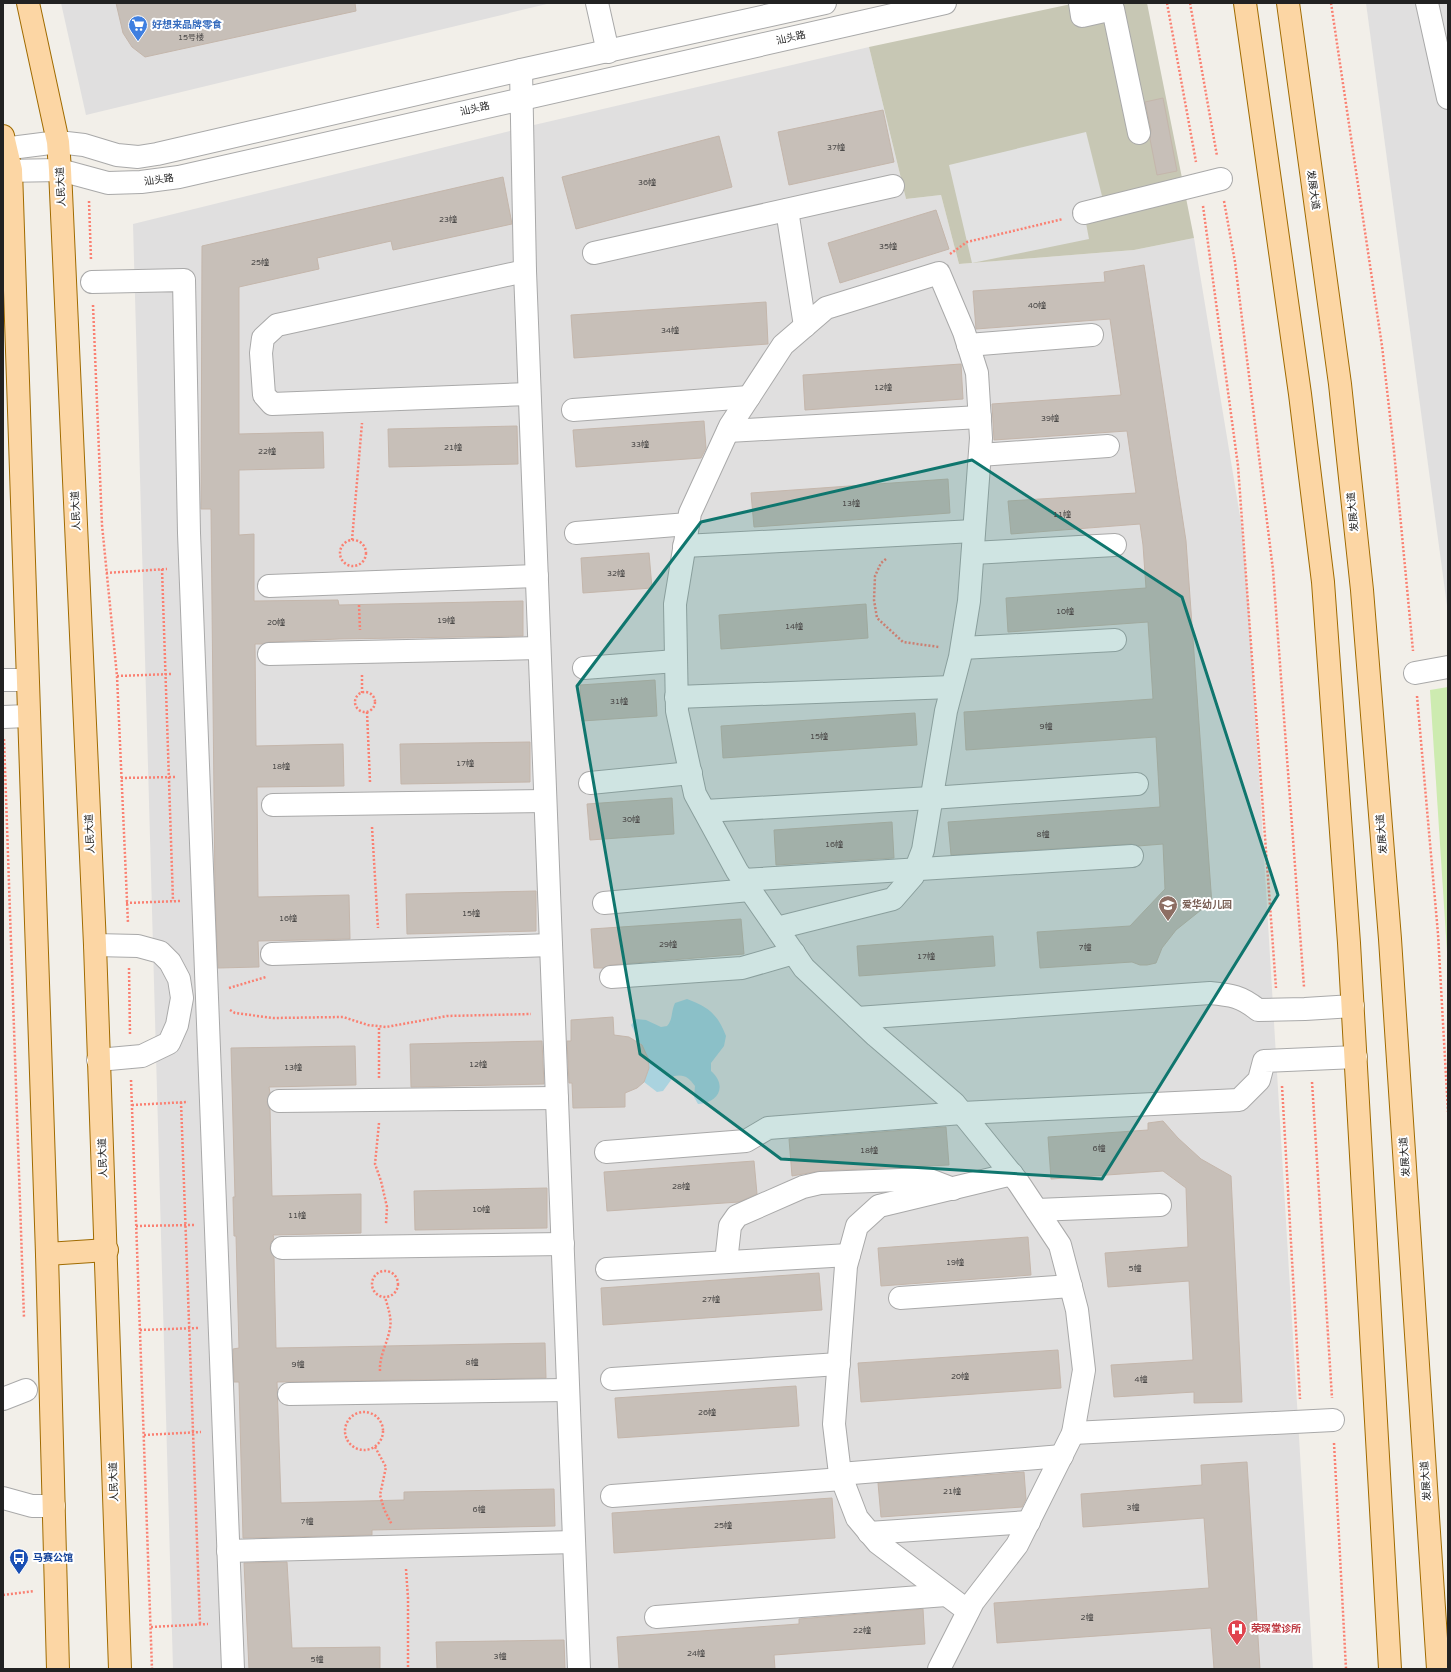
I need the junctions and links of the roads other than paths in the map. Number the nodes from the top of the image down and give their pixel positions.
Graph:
1 (28, 3) edge
2 (597, 3) edge
3 (825, 3) edge
4 (944, 3) edge
5 (1080, 3) edge
6 (1245, 3) edge
7 (1288, 3) edge
8 (1427, 3) edge
9 (608, 52) junction
10 (521, 70) junction
11 (1448, 98) edge
12 (521, 99) junction
13 (1139, 133) dead end
14 (58, 142) junction
15 (4, 144) edge
16 (60, 170) junction
17 (7, 171) edge
18 (1221, 179) road end
19 (893, 186) dead end
20 (787, 210) junction
21 (1084, 213) road end
22 (594, 253) dead end
23 (525, 271) junction
24 (92, 282) road end
25 (805, 326) junction
26 (1092, 335) dead end
27 (968, 345) junction
28 (529, 394) junction
29 (749, 397) junction
30 (573, 410) dead end
31 (980, 417) junction
32 (728, 431) junction
33 (1108, 446) dead end
34 (980, 455) junction
35 (688, 524) junction
36 (974, 531) junction
37 (576, 533) dead end
38 (1115, 545) dead end
39 (684, 546) junction
40 (973, 553) junction
41 (537, 576) junction
42 (269, 586) dead end
43 (1115, 640) dead end
44 (540, 648) junction
45 (962, 648) junction
46 (269, 654) dead end
47 (676, 661) junction
48 (1448, 667) edge
49 (584, 668) dead end
50 (1415, 673) road end
51 (3, 680) edge
52 (27, 680) junction
53 (952, 687) junction
54 (676, 697) junction
55 (28, 716) junction
56 (3, 717) edge
57 (691, 773) junction
58 (590, 783) dead end
59 (1137, 784) dead end
60 (931, 798) junction
61 (545, 801) junction
62 (273, 805) dead end
63 (705, 811) junction
64 (1132, 856) dead end
65 (916, 869) junction
66 (747, 885) junction
67 (604, 903) dead end
68 (777, 928) junction
69 (95, 944) junction
70 (551, 945) junction
71 (794, 953) junction
72 (272, 954) dead end
73 (611, 977) dead end
74 (182, 998) junction
75 (206, 998) junction
76 (1353, 1006) junction
77 (857, 1018) junction
78 (1356, 1056) junction
79 (98, 1060) junction
80 (557, 1098) junction
81 (279, 1101) dead end
82 (962, 1113) junction
83 (606, 1152) dead end
84 (1012, 1174) junction
85 (953, 1189) junction
86 (1160, 1206) dead end
87 (1037, 1210) junction
88 (563, 1244) junction
89 (282, 1248) dead end
90 (107, 1250) junction
91 (47, 1254) junction
92 (849, 1255) junction
93 (726, 1262) junction
94 (606, 1269) dead end
95 (1071, 1286) junction
96 (900, 1298) dead end
97 (839, 1364) junction
98 (612, 1378) dead end
99 (26, 1390) dead end
100 (568, 1390) junction
101 (288, 1394) dead end
102 (3, 1399) edge
103 (1333, 1420) road end
104 (1072, 1433) junction
105 (1062, 1456) junction
106 (841, 1476) junction
107 (612, 1496) dead end
108 (3, 1498) edge
109 (54, 1506) junction
110 (1029, 1522) junction
111 (869, 1533) junction
112 (574, 1542) junction
113 (228, 1550) junction
114 (946, 1595) junction
115 (968, 1611) junction
116 (656, 1617) dead end
117 (58, 1669) edge
118 (120, 1669) edge
119 (233, 1669) edge
120 (579, 1669) edge
121 (939, 1669) edge
122 (1390, 1669) edge
123 (1438, 1669) edge

1 - 14 main road, 人民大道
2 - 9 street
3 - 9 street
4 - 12 street, 汕头路
5 - 13 street
6 - 76 main road
7 - 123 main road, 发展大道
8 - 11 street
9 - 10 street
10 - 12 street
10 - 14 street
12 - 16 street, 汕头路
12 - 23 street
14 - 15 street
14 - 16 main road, 人民大道
15 - 17 main road
16 - 17 street, 汕头路
16 - 69 main road, 人民大道
17 - 52 main road
18 - 21 street
19 - 20 street
20 - 22 street
20 - 25 street
23 - 28 street
23 - 28 street
24 - 75 street
25 - 27 street
25 - 29 street
26 - 27 street
27 - 31 street
28 - 41 street
29 - 30 street
29 - 32 street
31 - 32 street
31 - 34 street
32 - 35 street
33 - 34 street
34 - 36 street
35 - 37 street
35 - 39 street
36 - 39 street
36 - 40 street
38 - 40 street
39 - 47 street
40 - 45 street
41 - 42 street
41 - 44 street
43 - 45 street
44 - 46 street
44 - 61 street
45 - 53 street
47 - 49 street
47 - 54 street
48 - 50 street
51 - 52 street
52 - 55 main road
53 - 54 street
53 - 60 street
54 - 57 street
55 - 56 street
55 - 91 main road
57 - 58 street
57 - 63 street
59 - 60 street
60 - 63 street
60 - 65 street
61 - 62 street
61 - 70 street
63 - 66 street
64 - 65 street
65 - 66 street
65 - 68 street
66 - 67 street
66 - 68 street
68 - 71 street
69 - 74 street
69 - 79 main road, 人民大道
70 - 72 street
70 - 80 street
71 - 73 street
71 - 77 street
74 - 75 street
74 - 79 street
75 - 113 street
76 - 77 street
76 - 78 main road
77 - 82 street
78 - 82 street
78 - 122 main road
79 - 90 main road, 人民大道
80 - 81 street
80 - 88 street
82 - 83 street
82 - 84 street
84 - 85 street
84 - 87 street
85 - 92 street
85 - 93 street
86 - 87 street
87 - 95 street
88 - 89 street
88 - 100 street
90 - 91 main road
90 - 118 main road, 人民大道
91 - 109 main road
92 - 93 street
92 - 97 street
93 - 94 street
95 - 96 street
95 - 104 street
97 - 98 street
97 - 106 street
99 - 102 street
100 - 101 street
100 - 112 street
103 - 104 street
104 - 105 street
105 - 106 street
105 - 110 street
106 - 107 street
106 - 111 street
108 - 109 street
109 - 117 main road
110 - 111 street
110 - 115 street
111 - 114 street
112 - 113 street
112 - 120 street
113 - 119 street
114 - 115 street
114 - 116 street
115 - 121 street

